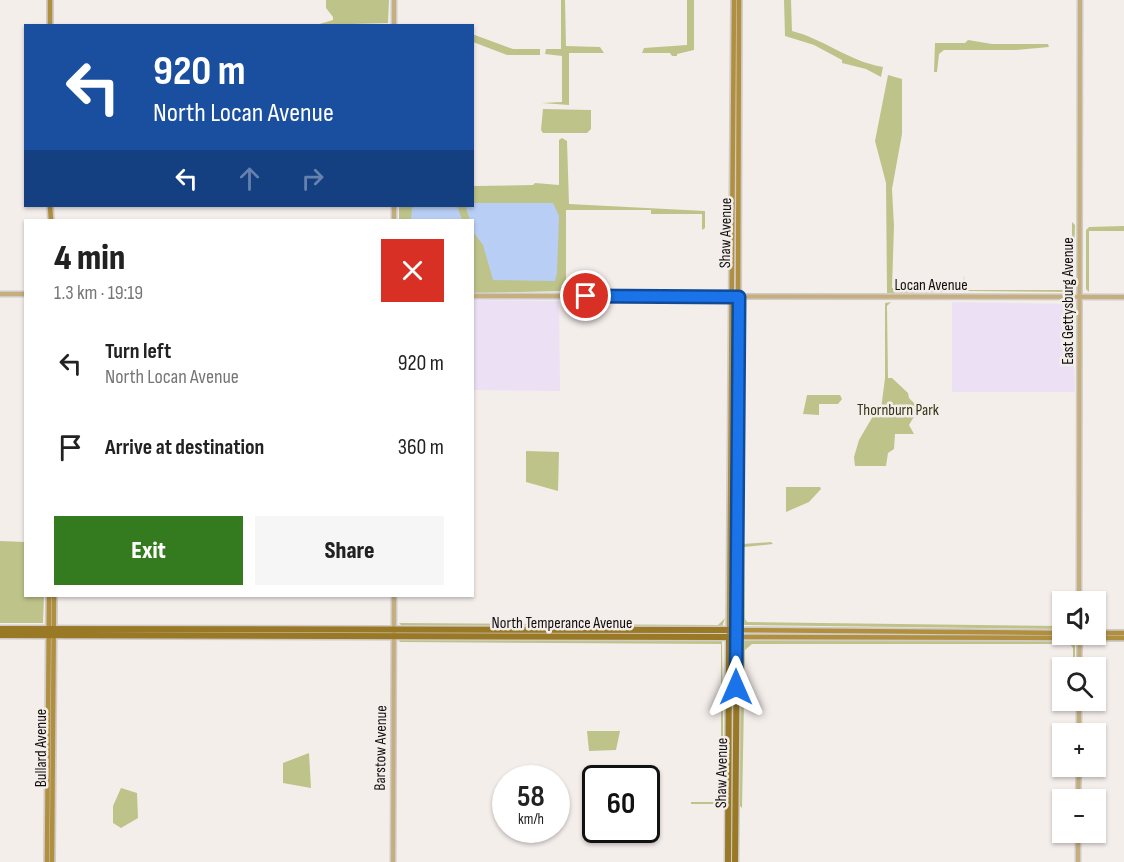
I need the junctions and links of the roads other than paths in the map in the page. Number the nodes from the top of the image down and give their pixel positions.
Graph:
1 (50, 0) edge
2 (394, 0) edge
3 (734, 0) edge
4 (739, 0) edge
5 (1080, 0) edge
6 (50, 24) edge
7 (394, 24) edge
8 (734, 41) junction
9 (740, 75) junction
10 (733, 85) junction
11 (739, 127) junction
12 (733, 208) junction
13 (740, 247) junction
14 (0, 294) edge
15 (24, 294) edge
16 (474, 296) edge
17 (732, 297) junction
18 (739, 297) junction
19 (1080, 297) junction
20 (1124, 297) edge
21 (730, 462) junction
22 (736, 498) junction
23 (730, 506) junction
24 (736, 542) junction
25 (1079, 591) edge
26 (49, 597) edge
27 (54, 597) edge
28 (394, 597) edge
29 (0, 629) edge
30 (52, 631) junction
31 (394, 633) junction
32 (1052, 633) edge
33 (1106, 633) edge
34 (1124, 633) edge
35 (733, 634) junction
36 (0, 635) edge
37 (1052, 637) edge
38 (1106, 638) edge
39 (1124, 638) edge
40 (48, 702) junction
41 (53, 721) junction
42 (732, 810) junction
43 (1078, 843) edge
44 (47, 862) edge
45 (52, 862) edge
46 (393, 862) edge
47 (728, 862) edge
48 (735, 862) edge
49 (1078, 862) edge

1 - 6 main road
2 - 7 street
3 - 8 main road, Shaw Avenue
4 - 9 main road, Shaw Avenue
5 - 19 street, East Gettysburg Avenue
8 - 9 main road
8 - 10 main road, Shaw Avenue
9 - 11 main road, Shaw Avenue
10 - 11 main road
10 - 12 main road, Shaw Avenue
11 - 13 main road, Shaw Avenue
12 - 13 main road
12 - 17 main road, Shaw Avenue
13 - 18 main road, Shaw Avenue
14 - 15 street
16 - 17 street, Locan Avenue
17 - 18 street, Locan Avenue
17 - 21 main road, Shaw Avenue
18 - 19 street, Locan Avenue
18 - 22 main road, Shaw Avenue
19 - 20 street, Locan Avenue
19 - 25 street, East Gettysburg Avenue
21 - 22 main road
21 - 23 main road, Shaw Avenue
22 - 24 main road, Shaw Avenue
23 - 24 main road
23 - 35 main road, Shaw Avenue
24 - 35 main road, Shaw Avenue
26 - 30 main road
27 - 30 main road
28 - 31 street, Barstow Avenue
29 - 30 main road, North Temperance Avenue
30 - 31 main road, North Temperance Avenue
30 - 36 main road, North Temperance Avenue
30 - 40 main road, Bullard Avenue
30 - 41 main road, Bullard Avenue
31 - 35 main road, North Temperance Avenue
31 - 46 street, Barstow Avenue
32 - 35 main road, North Temperance Avenue
33 - 34 main road
35 - 37 main road, North Temperance Avenue
35 - 42 main road, Shaw Avenue
35 - 42 main road, Shaw Avenue
38 - 39 main road, North Temperance Avenue
40 - 41 main road
40 - 44 main road, Bullard Avenue
41 - 45 main road, Bullard Avenue
42 - 47 main road, Shaw Avenue
42 - 48 main road
43 - 49 street

